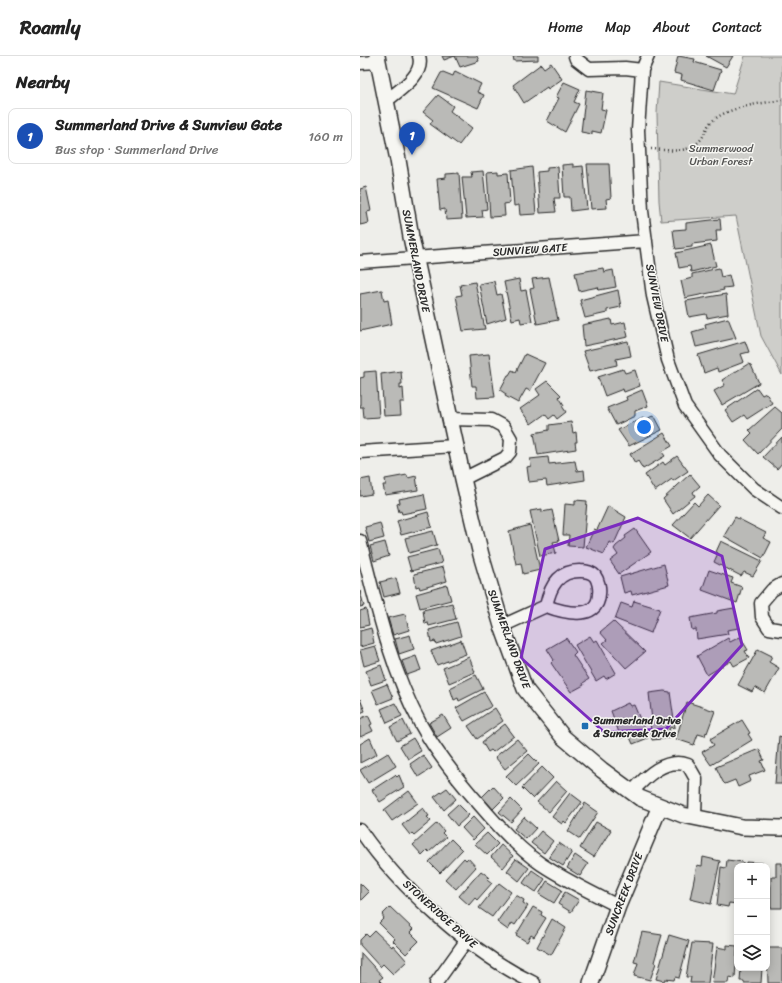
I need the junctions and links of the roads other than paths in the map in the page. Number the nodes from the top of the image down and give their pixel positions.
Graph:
1 (418, 56) edge
2 (575, 56) edge
3 (648, 56) edge
4 (378, 59) edge
5 (360, 63) edge
6 (642, 70) junction
7 (386, 101) junction
8 (646, 241) junction
9 (415, 259) junction
10 (360, 262) edge
11 (449, 420) junction
12 (455, 446) junction
13 (360, 452) edge
14 (463, 479) junction
15 (782, 508) edge
16 (360, 541) edge
17 (782, 584) edge
18 (546, 606) junction
19 (502, 626) junction
20 (782, 630) edge
21 (632, 792) junction
22 (660, 806) junction
23 (695, 817) junction
24 (782, 828) edge
25 (360, 830) edge
26 (618, 906) junction
27 (466, 941) junction
28 (436, 983) edge
29 (534, 983) edge
30 (591, 983) edge

1 - 7 street
2 - 6 street
3 - 6 street, SUNVIEW DRIVE
4 - 5 street
4 - 7 street, SUMMERLAND DRIVE
6 - 8 street, SUNVIEW DRIVE
7 - 9 street, SUMMERLAND DRIVE
8 - 9 street, SUNVIEW GATE
8 - 15 street, SUNVIEW DRIVE
9 - 10 street, SUNVIEW GATE
9 - 11 street, SUMMERLAND DRIVE
11 - 12 street, SUMMERLAND DRIVE
11 - 14 street
12 - 13 street
12 - 14 street, SUMMERLAND DRIVE
14 - 19 street, SUMMERLAND DRIVE
16 - 26 street
17 - 20 street
18 - 18 street
18 - 19 street
19 - 21 street, SUMMERLAND DRIVE
21 - 22 street, SUMMERLAND DRIVE
21 - 23 street
22 - 23 street, SUMMERLAND DRIVE
22 - 26 street, SUNCREEK DRIVE
23 - 24 street, SUMMERLAND DRIVE
25 - 27 street, STONERIDGE DRIVE
26 - 30 street, SUNCREEK DRIVE
27 - 28 street
27 - 29 street, STONERIDGE DRIVE

